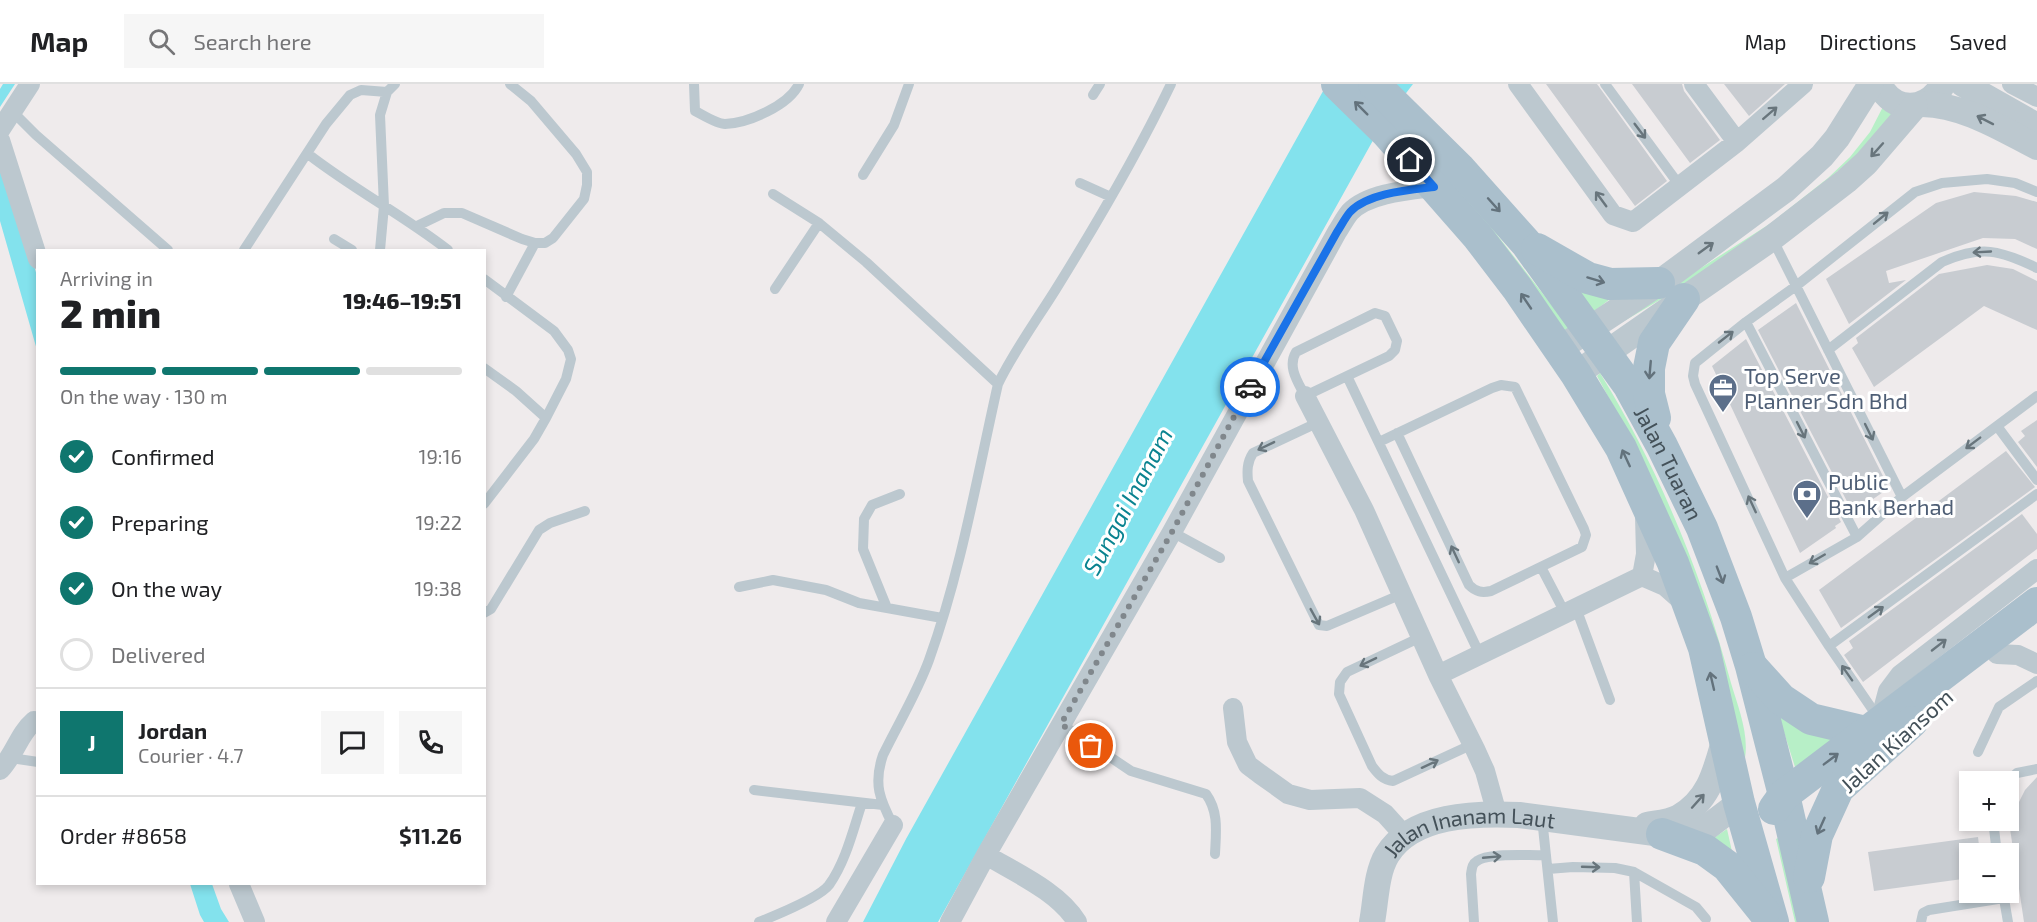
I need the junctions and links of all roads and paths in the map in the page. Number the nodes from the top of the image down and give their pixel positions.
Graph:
1 (30, 84) edge
2 (510, 84) edge
3 (694, 84) edge
4 (799, 84) edge
5 (909, 84) edge
6 (1100, 84) edge
7 (1171, 84) edge
8 (1337, 84) edge
9 (1374, 84) edge
10 (1518, 84) edge
11 (1605, 84) edge
12 (1803, 84) edge
13 (1871, 84) edge
14 (1879, 84) edge
15 (1943, 84) edge
16 (1963, 84) edge
17 (2012, 84) edge
18 (1697, 85) edge
19 (391, 88) edge
20 (1094, 95) dead end
21 (2037, 97) edge
22 (6, 105) edge
23 (1918, 105) junction
24 (1397, 124) junction
25 (2037, 126) edge
26 (0, 130) edge
27 (0, 140) edge
28 (1737, 142) junction
29 (2037, 147) edge
30 (308, 154) junction
31 (863, 175) dead end
32 (1080, 183) dead end
33 (1680, 186) junction
34 (1434, 187) junction
35 (2037, 192) edge
36 (773, 194) dead end
37 (1111, 197) junction
38 (384, 206) junction
39 (819, 223) junction
40 (417, 226) junction
41 (1772, 238) junction
42 (334, 239) dead end
43 (535, 243) junction
44 (1526, 243) junction
45 (167, 249) edge
46 (245, 249) edge
47 (350, 249) edge
48 (381, 249) edge
49 (447, 249) edge
50 (36, 253) edge
51 (2037, 268) edge
52 (486, 281) edge
53 (1796, 286) junction
54 (775, 289) dead end
55 (1671, 291) junction
56 (506, 297) junction
57 (1746, 322) junction
58 (1598, 341) junction
59 (1828, 350) junction
60 (1568, 362) junction
61 (486, 370) edge
62 (1347, 376) junction
63 (998, 384) junction
64 (1305, 396) junction
65 (2037, 396) edge
66 (546, 418) junction
67 (1319, 422) junction
68 (1997, 426) junction
69 (1397, 434) junction
70 (1379, 442) junction
71 (1662, 446) junction
72 (2037, 480) edge
73 (1642, 493) junction
74 (900, 494) dead end
75 (2037, 494) edge
76 (1902, 497) junction
77 (486, 501) edge
78 (585, 511) dead end
79 (1172, 532) junction
80 (1857, 537) junction
81 (1220, 558) dead end
82 (1541, 567) junction
83 (2037, 569) edge
84 (1642, 576) junction
85 (1785, 578) junction
86 (739, 587) dead end
87 (1402, 594) junction
88 (2037, 603) edge
89 (887, 608) junction
90 (1690, 608) junction
91 (1571, 610) junction
92 (486, 612) edge
93 (942, 618) junction
94 (2037, 623) edge
95 (1421, 637) junction
96 (1828, 646) junction
97 (1997, 654) junction
98 (1480, 655) junction
99 (2037, 664) edge
100 (1751, 666) junction
101 (1438, 675) junction
102 (2037, 681) edge
103 (1610, 700) dead end
104 (1233, 708) dead end
105 (36, 722) edge
106 (1061, 724) junction
107 (1873, 727) junction
108 (1725, 738) junction
109 (1473, 744) junction
110 (1978, 752) dead end
111 (36, 762) edge
112 (6, 764) edge
113 (2037, 769) edge
114 (2019, 773) edge
115 (754, 790) dead end
116 (1784, 795) junction
117 (862, 803) junction
118 (1739, 803) junction
119 (883, 805) junction
120 (1497, 814) junction
121 (1542, 818) junction
122 (893, 825) joint
123 (1627, 830) junction
124 (1662, 834) junction
125 (1404, 835) junction
126 (1215, 854) dead end
127 (986, 855) junction
128 (1546, 855) junction
129 (1548, 869) junction
130 (1634, 872) junction
131 (239, 885) edge
132 (1964, 903) edge
133 (2005, 903) edge
134 (1810, 907) edge
135 (1706, 919) dead end
136 (255, 922) edge
137 (759, 922) edge
138 (836, 922) edge
139 (950, 922) edge
140 (1077, 922) edge
141 (1372, 922) edge
142 (1474, 922) edge
143 (1553, 922) edge
144 (1637, 922) edge
145 (1773, 922) edge
146 (1921, 922) edge
147 (2008, 922) edge

1 - 22 street
2 - 43 lane
3 - 4 lane
5 - 31 lane
6 - 20 lane
7 - 37 lane
24 -> 8 main road, Jalan Tuaran
9 - 24 main road, Jalan Tuaran
33 -> 10 street
11 -> 33 lane
28 -> 12 street
55 -> 13 street
14 - 23 street
15 - 23 street
16 - 25 street
17 - 21 street
18 - 28 street
19 - 30 lane
19 - 38 lane
22 - 26 street
22 - 45 lane
29 -> 23 street
23 -> 41 street
24 - 34 main road, Jalan Tuaran
24 -> 44 main road, Jalan Tuaran
27 - 50 street
28 - 33 street
30 - 38 lane
30 - 46 lane
32 - 37 lane
60 -> 34 main road, Jalan Tuaran
34 - 79 street
53 -> 35 lane
36 - 39 lane
37 - 63 lane
38 - 40 lane
38 - 48 lane
39 - 54 lane
39 - 63 lane
40 - 43 lane
40 - 49 lane
41 - 53 lane
41 - 55 street
42 - 47 lane
43 - 56 lane
44 -> 55 main road
44 - 58 main road, Jalan Tuaran
51 -> 59 lane
52 - 56 lane
53 - 57 lane
53 - 59 lane
55 - 58 street
55 -> 71 main road
56 - 66 lane
57 -> 80 lane
85 -> 57 lane
58 - 60 street
58 - 71 main road, Jalan Tuaran
59 -> 76 lane
73 -> 60 main road, Jalan Tuaran
61 - 66 lane
62 - 64 lane
62 - 64 lane
62 - 70 lane
63 - 93 lane
64 - 67 street
65 - 68 lane
66 - 77 lane
67 - 87 street
67 -> 87 lane
68 - 72 lane
68 -> 76 lane
69 - 70 lane
82 -> 69 lane
69 - 82 lane
70 - 98 lane
71 -> 100 main road, Jalan Tuaran
73 - 84 street
73 - 90 main road, Jalan Tuaran
74 - 89 lane
96 -> 75 lane
76 - 80 lane
78 - 92 lane
79 - 81 lane
79 - 106 street
80 -> 85 lane
82 - 91 lane
107 -> 83 street
84 - 90 street
84 - 91 street
85 - 96 lane
86 - 89 lane
87 - 95 street
88 - 107 main road, Jalan Kiansom
89 - 93 lane
108 -> 90 main road, Jalan Tuaran
91 - 98 street
91 - 103 lane
93 - 119 lane
94 - 97 main road, Jalan Kiansom
95 - 101 street
95 -> 109 lane
107 -> 96 lane
97 - 99 street
97 -> 134 main road, Jalan Kiansom
98 - 101 street
100 - 107 main road
100 - 116 main road, Jalan Tuaran
100 - 118 main road
101 - 109 street
102 - 110 lane
104 - 125 street
105 - 112 street
106 - 126 lane
106 - 127 street
116 -> 107 main road, Jalan Kiansom
108 - 118 main road, Jalan Tuaran
123 -> 108 street, Jalan Inanam Laut
109 - 120 street
111 - 112 lane
113 - 114 lane
115 - 117 lane
116 - 134 main road, Jalan Tuaran
116 - 145 main road
117 - 119 lane
117 - 137 lane
118 - 124 street, Jalan Inanam Laut
118 - 145 main road, Jalan Tuaran
119 - 122 lane
120 - 121 street, Jalan Inanam Laut
120 - 125 street, Jalan Inanam Laut
121 - 123 street, Jalan Inanam Laut
121 - 128 lane
122 - 138 street
123 - 124 street, Jalan Inanam Laut
124 - 145 main road
125 - 141 street, Jalan Inanam Laut
127 - 139 street
127 - 140 street
128 - 129 lane
142 -> 128 lane
129 -> 130 lane
129 - 143 lane
130 - 135 lane
130 - 144 lane
131 - 136 street
132 - 146 lane
133 - 147 lane

